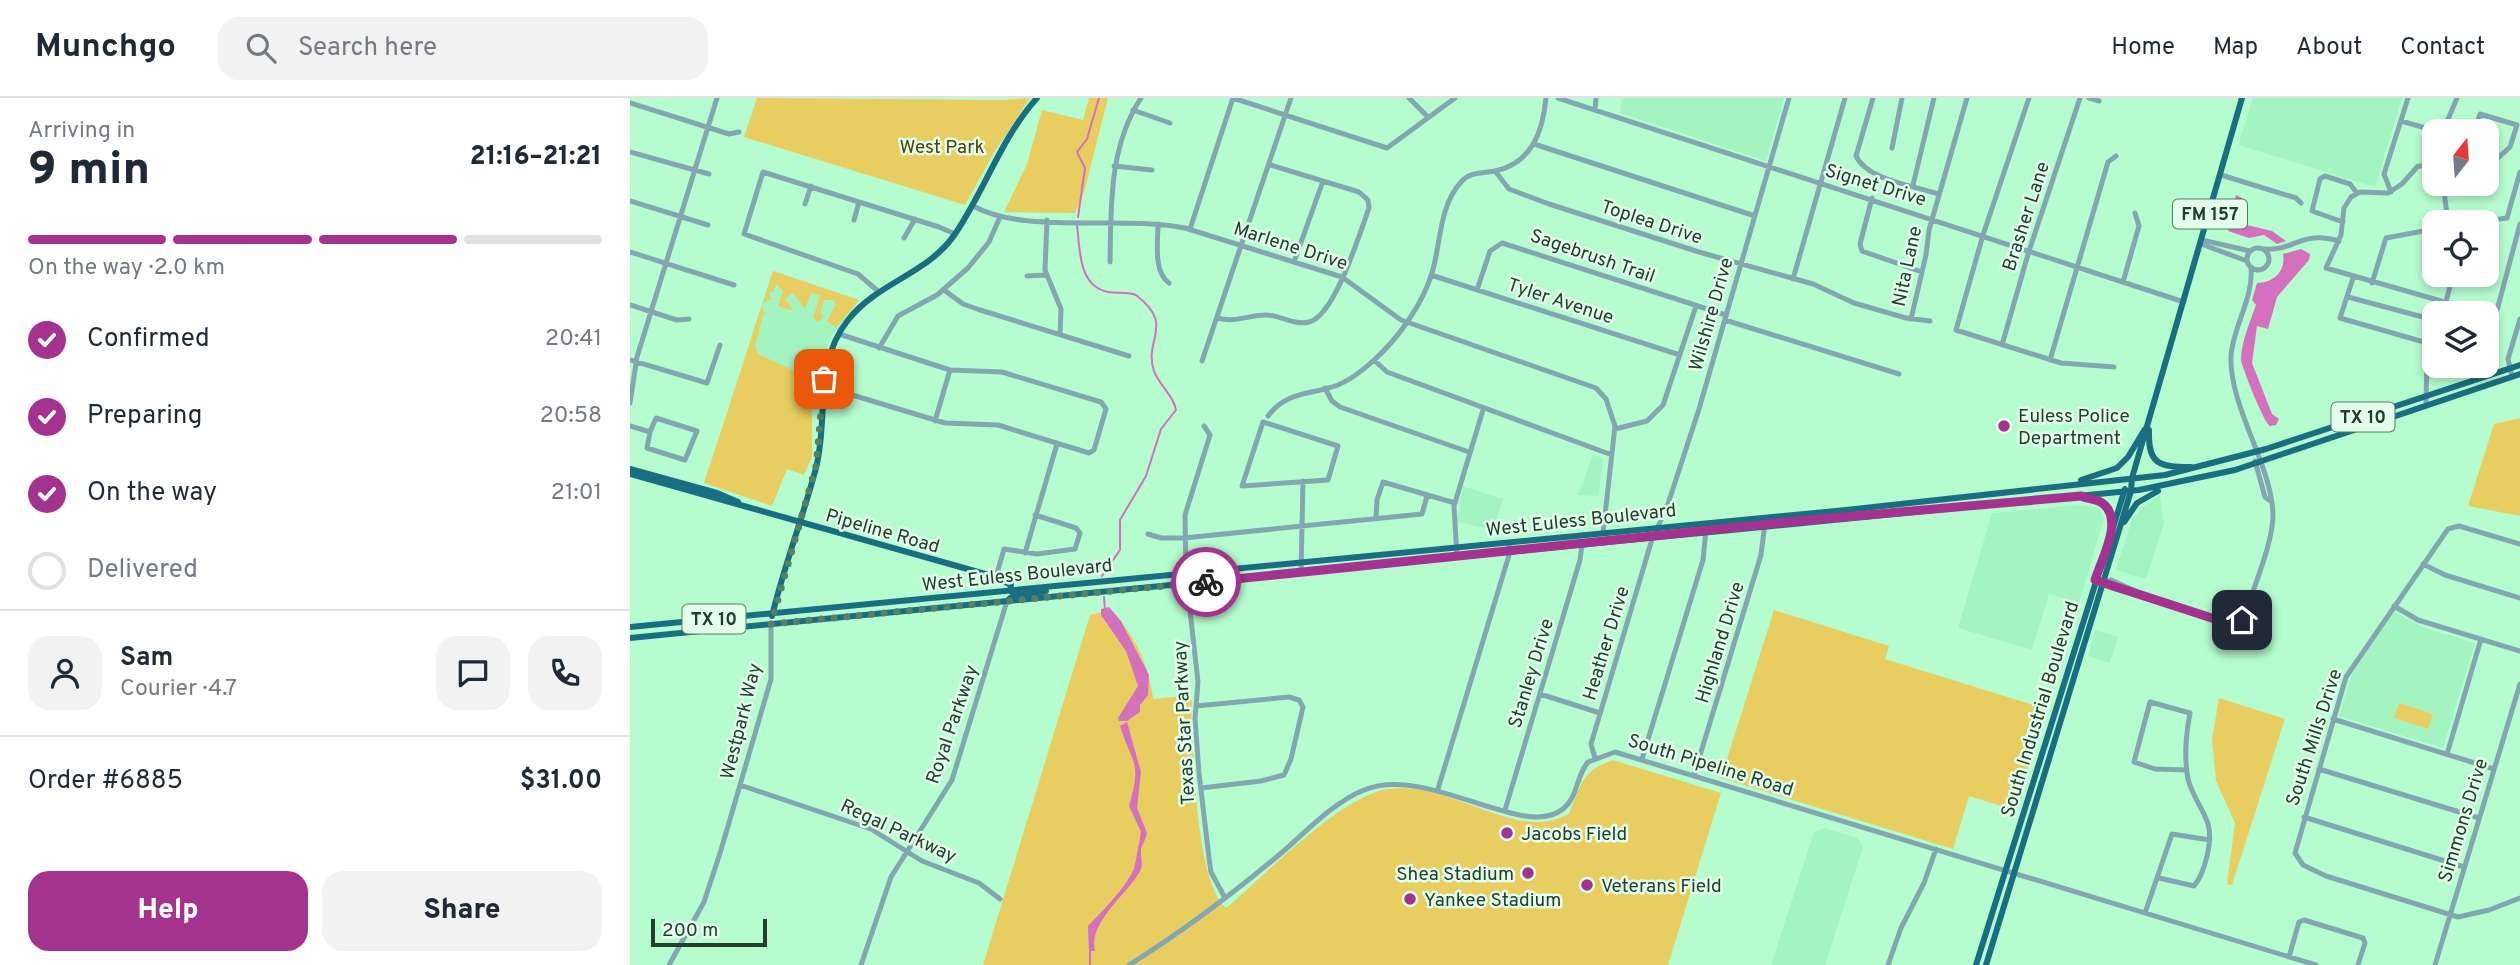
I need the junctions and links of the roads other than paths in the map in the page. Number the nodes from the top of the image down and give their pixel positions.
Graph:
1 (717, 98) edge
2 (1037, 98) edge
3 (1141, 98) edge
4 (1233, 98) edge
5 (1291, 98) edge
6 (1409, 98) edge
7 (1455, 98) edge
8 (1546, 98) edge
9 (1558, 98) edge
10 (1596, 98) edge
11 (1789, 98) edge
12 (1845, 98) edge
13 (1873, 98) edge
14 (1902, 98) edge
15 (1934, 98) edge
16 (1967, 98) edge
17 (2029, 98) edge
18 (2080, 98) edge
19 (2089, 98) edge
20 (2242, 98) edge
21 (2408, 98) edge
22 (2457, 98) edge
23 (2099, 102) dead end
24 (630, 103) edge
25 (1133, 110) junction
26 (1595, 110) junction
27 (1286, 115) junction
28 (1427, 116) junction
29 (2448, 119) edge
30 (2478, 119) edge
31 (2401, 121) junction
32 (1170, 123) dead end
33 (2422, 127) edge
34 (708, 128) junction
35 (739, 132) dead end
36 (2517, 142) edge
37 (1534, 144) junction
38 (1892, 148) dead end
39 (630, 152) edge
40 (2116, 156) dead end
41 (2499, 158) edge
42 (1270, 165) junction
43 (1114, 166) junction
44 (2422, 166) edge
45 (1769, 167) junction
46 (1152, 170) dead end
47 (1495, 171) junction
48 (694, 172) junction
49 (2520, 172) edge
50 (709, 174) dead end
51 (2221, 175) junction
52 (1323, 181) junction
53 (1820, 183) junction
54 (1913, 185) junction
55 (811, 186) junction
56 (2390, 192) junction
57 (2357, 193) junction
58 (1938, 194) junction
59 (1872, 198) junction
60 (630, 201) edge
61 (859, 202) junction
62 (2301, 203) dead end
63 (805, 204) dead end
64 (973, 206) junction
65 (2135, 213) dead end
66 (2508, 215) junction
67 (1755, 216) junction
68 (680, 217) junction
69 (1000, 217) junction
70 (2499, 217) edge
71 (1932, 218) junction
72 (915, 219) junction
73 (854, 220) dead end
74 (1047, 220) junction
75 (1111, 222) junction
76 (2343, 222) junction
77 (2520, 223) edge
78 (1158, 224) junction
79 (708, 225) dead end
80 (1190, 229) junction
81 (2422, 231) edge
82 (955, 234) junction
83 (1983, 235) junction
84 (904, 238) dead end
85 (2339, 241) junction
86 (2201, 242) junction
87 (1243, 245) junction
88 (2289, 245) junction
89 (2265, 249) junction
90 (2029, 251) junction
91 (2250, 251) junction
92 (630, 252) edge
93 (2270, 259) junction
94 (1294, 261) junction
95 (1110, 262) dead end
96 (666, 264) junction
97 (2249, 264) junction
98 (1741, 265) junction
99 (2077, 268) junction
100 (2260, 270) junction
101 (1922, 272) junction
102 (1046, 275) junction
103 (1431, 275) junction
104 (1027, 276) dead end
105 (1342, 277) junction
106 (2353, 278) junction
107 (1793, 279) junction
108 (2123, 282) junction
109 (1169, 283) dead end
110 (2372, 283) junction
111 (734, 285) dead end
112 (944, 290) junction
113 (1477, 290) junction
114 (2249, 290) junction
115 (878, 292) junction
116 (2347, 297) junction
117 (2439, 301) edge
118 (2184, 302) junction
119 (2499, 303) edge
120 (630, 305) edge
121 (1696, 306) junction
122 (651, 312) junction
123 (2422, 317) edge
124 (689, 318) dead end
125 (1217, 318) junction
126 (1726, 318) junction
127 (1911, 319) junction
128 (2520, 319) edge
129 (1930, 321) dead end
130 (1407, 322) junction
131 (839, 334) junction
132 (1060, 334) junction
133 (2422, 339) edge
134 (720, 345) dead end
135 (2002, 345) junction
136 (879, 348) junction
137 (1680, 355) junction
138 (1129, 356) dead end
139 (1374, 360) junction
140 (2050, 360) junction
141 (633, 361) edge
142 (1202, 361) dead end
143 (2520, 365) edge
144 (2114, 367) dead end
145 (2509, 369) junction
146 (950, 370) junction
147 (1899, 374) dead end
148 (2520, 374) edge
149 (2512, 376) junction
150 (2427, 378) edge
151 (1325, 388) junction
152 (822, 392) junction
153 (2427, 396) junction
154 (630, 403) edge
155 (2426, 404) junction
156 (1483, 410) junction
157 (1268, 416) dead end
158 (2149, 420) junction
159 (935, 421) junction
160 (630, 426) edge
161 (1205, 426) dead end
162 (2147, 428) junction
163 (1615, 429) junction
164 (650, 432) junction
165 (1056, 444) junction
166 (2255, 452) junction
167 (1469, 453) junction
168 (1612, 455) junction
169 (2258, 463) junction
170 (2207, 466) junction
171 (630, 469) edge
172 (630, 474) edge
173 (2132, 478) junction
174 (1303, 481) junction
175 (2183, 483) junction
176 (677, 484) junction
177 (2068, 484) junction
178 (2027, 488) junction
179 (2127, 491) junction
180 (1972, 495) junction
181 (1427, 496) junction
182 (2081, 496) junction
183 (2028, 501) junction
184 (1455, 503) junction
185 (1964, 506) junction
186 (1035, 515) junction
187 (1376, 518) junction
188 (1764, 521) junction
189 (799, 522) junction
190 (1300, 526) junction
191 (1660, 527) junction
192 (1706, 530) junction
193 (1603, 533) junction
194 (1148, 534) dead end
195 (2114, 534) junction
196 (1653, 536) junction
197 (1184, 538) junction
198 (1509, 543) junction
199 (1582, 544) junction
200 (2520, 544) edge
201 (1458, 548) junction
202 (1510, 552) junction
203 (1025, 553) junction
204 (1457, 557) junction
205 (1301, 563) junction
206 (2423, 564) junction
207 (1301, 572) junction
208 (1186, 573) junction
209 (996, 577) junction
210 (2095, 580) junction
211 (2104, 582) junction
212 (1187, 583) junction
213 (1052, 586) junction
214 (1010, 591) junction
215 (2520, 598) edge
216 (1007, 601) junction
217 (892, 603) junction
218 (952, 606) junction
219 (2394, 606) junction
220 (891, 612) junction
221 (773, 613) junction
222 (771, 624) junction
223 (630, 627) edge
224 (630, 638) edge
225 (2482, 639) junction
226 (2520, 651) edge
227 (2070, 662) junction
228 (2078, 665) junction
229 (2520, 684) edge
230 (1540, 694) junction
231 (1196, 706) junction
232 (1600, 713) junction
233 (2333, 719) junction
234 (2447, 754) junction
235 (1595, 758) junction
236 (1642, 759) junction
237 (2319, 769) junction
238 (2494, 769) junction
239 (2187, 770) junction
240 (1694, 775) junction
241 (740, 785) junction
242 (1201, 788) junction
243 (1438, 789) junction
244 (1505, 810) junction
245 (2304, 817) junction
246 (2479, 818) junction
247 (2210, 840) junction
248 (1936, 849) junction
249 (906, 851) junction
250 (2464, 867) junction
251 (2006, 871) junction
252 (2014, 873) junction
253 (2159, 878) junction
254 (1225, 898) junction
255 (2520, 898) edge
256 (1000, 899) dead end
257 (2145, 913) junction
258 (2450, 915) junction
259 (2289, 957) junction
260 (669, 965) edge
261 (861, 965) edge
262 (1129, 965) edge
263 (1888, 965) edge
264 (1976, 965) edge
265 (1986, 965) edge
266 (2316, 965) edge
267 (2358, 965) edge
268 (2435, 965) edge

1 - 34 street
2 - 64 main road, Westpark Way
3 - 25 street
4 - 27 street
4 - 80 street
5 - 27 street
6 - 28 street
7 - 28 street
8 - 37 street
9 - 26 street, Signet Drive
10 - 26 street
11 - 45 street, Wilshire Drive
12 - 53 street
13 - 54 street
14 - 38 street
15 - 54 street
16 - 58 street, Nita Lane
17 - 83 street
18 - 90 street, Brasher Lane
19 - 23 street
20 - 51 main road, South Industrial Boulevard / FM 157
21 - 31 street
22 - 29 street
24 - 34 street
25 - 32 street
25 - 43 street
26 - 45 street, Signet Drive
27 - 28 street
27 - 42 street
30 - 36 street
31 - 33 street
31 - 56 street
34 - 35 street
34 - 48 street
36 - 41 street
37 - 47 street
37 - 67 street
39 - 48 street
40 - 99 street
42 - 52 street
42 - 87 street
43 - 46 street
43 - 75 street
44 - 56 street
45 - 53 street, Signet Drive
45 - 67 street, Wilshire Drive
47 - 98 street, Toplea Drive
47 - 103 street
48 - 50 street
48 - 68 street
49 - 66 street
51 - 62 street
51 - 86 main road, South Industrial Boulevard / FM 157
52 - 94 street
52 - 105 street
53 - 59 street, Signet Drive
53 - 107 street
54 - 58 street
55 - 61 street
55 - 63 street
55 - 115 street
56 - 57 street
57 - 76 street
57 - 76 street
58 - 71 street, Nita Lane
59 - 71 street, Signet Drive
59 - 101 street
60 - 68 street
61 - 72 street
61 - 73 street
64 - 69 street, Marlene Drive
64 - 82 main road, Westpark Way
65 - 108 street
66 - 70 street
66 - 77 street
67 - 98 street, Wilshire Drive
68 - 79 street
68 - 96 street
69 - 74 street, Marlene Drive
69 - 112 street
71 - 83 street, Signet Drive
71 - 101 street, Nita Lane
72 - 82 street
72 - 84 street
74 - 75 street, Marlene Drive
74 - 102 street
75 - 78 street, Marlene Drive
75 - 95 street
76 - 85 street
77 - 119 street
78 - 80 street, Marlene Drive
78 - 109 street
80 - 87 street, Marlene Drive
81 - 110 street
82 - 115 main road, Westpark Way
83 - 90 street, Signet Drive
83 - 135 street
85 - 88 street
85 - 106 street
86 - 91 street
86 - 97 street
86 - 118 main road, South Industrial Boulevard / FM 157
87 - 94 street, Marlene Drive
87 - 125 street
88 - 89 street
88 - 93 street
89 - 91 street
89 - 93 street
90 - 99 street, Signet Drive
90 - 135 street, Brasher Lane
91 - 97 street
92 - 96 street
93 - 100 street
94 - 105 street, Marlene Drive
96 - 111 street
96 - 122 street
97 - 100 street
97 - 114 street
98 - 107 street, Toplea Drive
98 - 126 street, Wilshire Drive
99 - 108 street, Signet Drive
99 - 140 street
100 - 114 street
101 - 127 street, Nita Lane
102 - 104 street
102 - 132 street
103 - 113 street, Tyler Avenue
103 - 130 street
105 - 125 street
105 - 130 street, Marlene Drive
106 - 110 street
106 - 116 street
107 - 127 street, Toplea Drive
108 - 118 street, Signet Drive
110 - 117 street
112 - 132 street
112 - 136 street
113 - 121 street, Sagebrush Trail
113 - 137 street, Tyler Avenue
114 - 166 street
115 - 131 main road, Westpark Way
116 - 123 street
116 - 133 street
118 - 158 main road, South Industrial Boulevard / FM 157
120 - 122 street
121 - 126 street, Sagebrush Trail
121 - 137 street
122 - 124 street
122 - 141 street
125 - 142 street
126 - 147 street, Sagebrush Trail
126 - 191 street, Wilshire Drive
127 - 129 street, Toplea Drive
128 - 145 street
130 - 139 street
130 - 163 street, Marlene Drive
131 - 136 street
131 - 152 main road, Westpark Way
132 - 138 street
134 - 141 street
135 - 140 street
136 - 146 street
137 - 163 street
139 - 151 street
139 - 156 street
140 - 144 street
141 - 154 street
143 - 145 main road, West Euless Boulevard / TX 10
145 - 149 street
145 - 153 main road, West Euless Boulevard / TX 10
146 - 159 street
146 - 165 street
148 - 149 main road, West Euless Boulevard / TX 10
149 - 155 main road, West Euless Boulevard / TX 10
150 - 153 street
151 - 157 street
151 - 167 street
152 - 159 street
152 - 189 main road, Westpark Way
153 - 155 street
153 - 166 main road, West Euless Boulevard / TX 10
155 - 169 main road, West Euless Boulevard / TX 10
156 - 167 street
156 - 168 street
158 - 162 main road, South Industrial Boulevard / FM 157
158 - 170 main road
159 - 165 street
160 - 164 street
161 - 197 street
162 - 173 main road, South Industrial Boulevard / FM 157
162 - 177 main road
163 - 168 street, Marlene Drive
164 - 164 street
165 - 186 street
166 - 169 street
166 - 170 main road, West Euless Boulevard / TX 10
167 - 184 street
168 - 193 street, Marlene Drive
169 - 175 main road, West Euless Boulevard / TX 10
169 - 211 street
170 - 173 main road, West Euless Boulevard / TX 10
171 - 176 main road, Pipeline Road
172 - 176 main road, Pipeline Road
173 - 177 main road, West Euless Boulevard / TX 10
173 - 179 main road, South Industrial Boulevard / FM 157
174 - 174 street
174 - 190 street
175 - 179 main road, West Euless Boulevard / TX 10
175 - 195 main road
176 - 189 main road, Pipeline Road
177 - 178 main road, West Euless Boulevard / TX 10
178 - 180 main road, West Euless Boulevard / TX 10
178 - 183 main road
179 - 182 main road, West Euless Boulevard / TX 10
179 - 195 main road, South Industrial Boulevard / FM 157
180 - 185 main road
180 - 188 main road, West Euless Boulevard / TX 10
181 - 184 street
181 - 187 street
181 - 187 street
182 - 183 main road, West Euless Boulevard / TX 10
182 - 195 main road
183 - 185 main road, West Euless Boulevard / TX 10
184 - 201 street
185 - 188 main road, West Euless Boulevard / TX 10
186 - 203 street
186 - 203 street
187 - 190 street
188 - 191 main road, West Euless Boulevard / TX 10
188 - 192 main road, West Euless Boulevard / TX 10
188 - 240 street, Highland Drive
189 - 209 main road, Pipeline Road
189 - 221 main road, Westpark Way
190 - 197 street
190 - 205 street
191 - 193 main road, West Euless Boulevard / TX 10
191 - 196 street, Wilshire Drive
192 - 196 main road, West Euless Boulevard / TX 10
192 - 236 street
193 - 198 main road, West Euless Boulevard / TX 10
194 - 197 street
195 - 210 main road, South Industrial Boulevard / FM 157
195 - 211 main road, South Industrial Boulevard / FM 157
196 - 199 main road, West Euless Boulevard / TX 10
196 - 232 street, Heather Drive
197 - 208 street
198 - 201 main road, West Euless Boulevard / TX 10
198 - 202 street
199 - 202 main road, West Euless Boulevard / TX 10
199 - 230 street, Stanley Drive
200 - 206 street, South Mills Drive
201 - 204 street
201 - 205 main road, West Euless Boulevard / TX 10
202 - 204 main road, West Euless Boulevard / TX 10
202 - 243 street
203 - 209 street
204 - 207 main road, West Euless Boulevard / TX 10
205 - 207 street
205 - 208 main road, West Euless Boulevard / TX 10
206 - 215 street
206 - 219 street, South Mills Drive
207 - 212 main road, West Euless Boulevard / TX 10
208 - 212 main road
208 - 213 main road, West Euless Boulevard / TX 10
209 - 214 main road, Pipeline Road
210 - 211 street
210 - 227 main road, South Industrial Boulevard / FM 157
211 - 228 main road, South Industrial Boulevard / FM 157
212 - 216 main road, West Euless Boulevard / TX 10
212 - 231 street, Texas Star Parkway
213 - 214 main road, West Euless Boulevard / TX 10
213 - 216 main road
214 - 217 main road, West Euless Boulevard / TX 10
214 - 218 main road
216 - 218 main road, West Euless Boulevard / TX 10
216 - 249 street, Royal Parkway
217 - 220 main road
217 - 221 main road, West Euless Boulevard / TX 10
218 - 220 main road, West Euless Boulevard / TX 10
219 - 225 street
219 - 233 street, South Mills Drive
220 - 222 main road, West Euless Boulevard / TX 10
221 - 222 main road, Westpark Way
221 - 223 main road, West Euless Boulevard / TX 10
222 - 224 main road, West Euless Boulevard / TX 10
222 - 241 street, Westpark Way
225 - 226 street
225 - 234 street
227 - 228 main road
227 - 251 main road, South Industrial Boulevard / FM 157
228 - 252 main road, South Industrial Boulevard / FM 157
229 - 238 street, Simmons Drive
230 - 232 street
230 - 244 street, Stanley Drive
231 - 242 street, Texas Star Parkway
231 - 242 street
232 - 235 street, Heather Drive
233 - 234 street
233 - 237 street, South Mills Drive
234 - 238 street
235 - 236 street, South Pipeline Road
235 - 244 street
236 - 240 street, South Pipeline Road
237 - 245 street, South Mills Drive
237 - 246 street
238 - 246 street, Simmons Drive
239 - 239 street
239 - 247 street
240 - 248 street, South Pipeline Road
241 - 249 street, Regal Parkway
241 - 260 street, Westpark Way
242 - 254 street, Texas Star Parkway
243 - 244 street
243 - 254 street
245 - 250 street
245 - 258 street, South Mills Drive
246 - 250 street, Simmons Drive
247 - 253 street
247 - 253 street
248 - 251 street, South Pipeline Road
248 - 263 street
249 - 256 street, Regal Parkway
249 - 261 street, Royal Parkway
250 - 258 street, Simmons Drive
251 - 252 street, South Pipeline Road
251 - 264 main road, FM 157
252 - 257 street, South Pipeline Road
252 - 265 main road, FM 157
253 - 257 street
254 - 262 street
255 - 258 street
257 - 259 street, South Pipeline Road
258 - 268 street, Simmons Drive
259 - 266 street, South Pipeline Road
259 - 267 street

